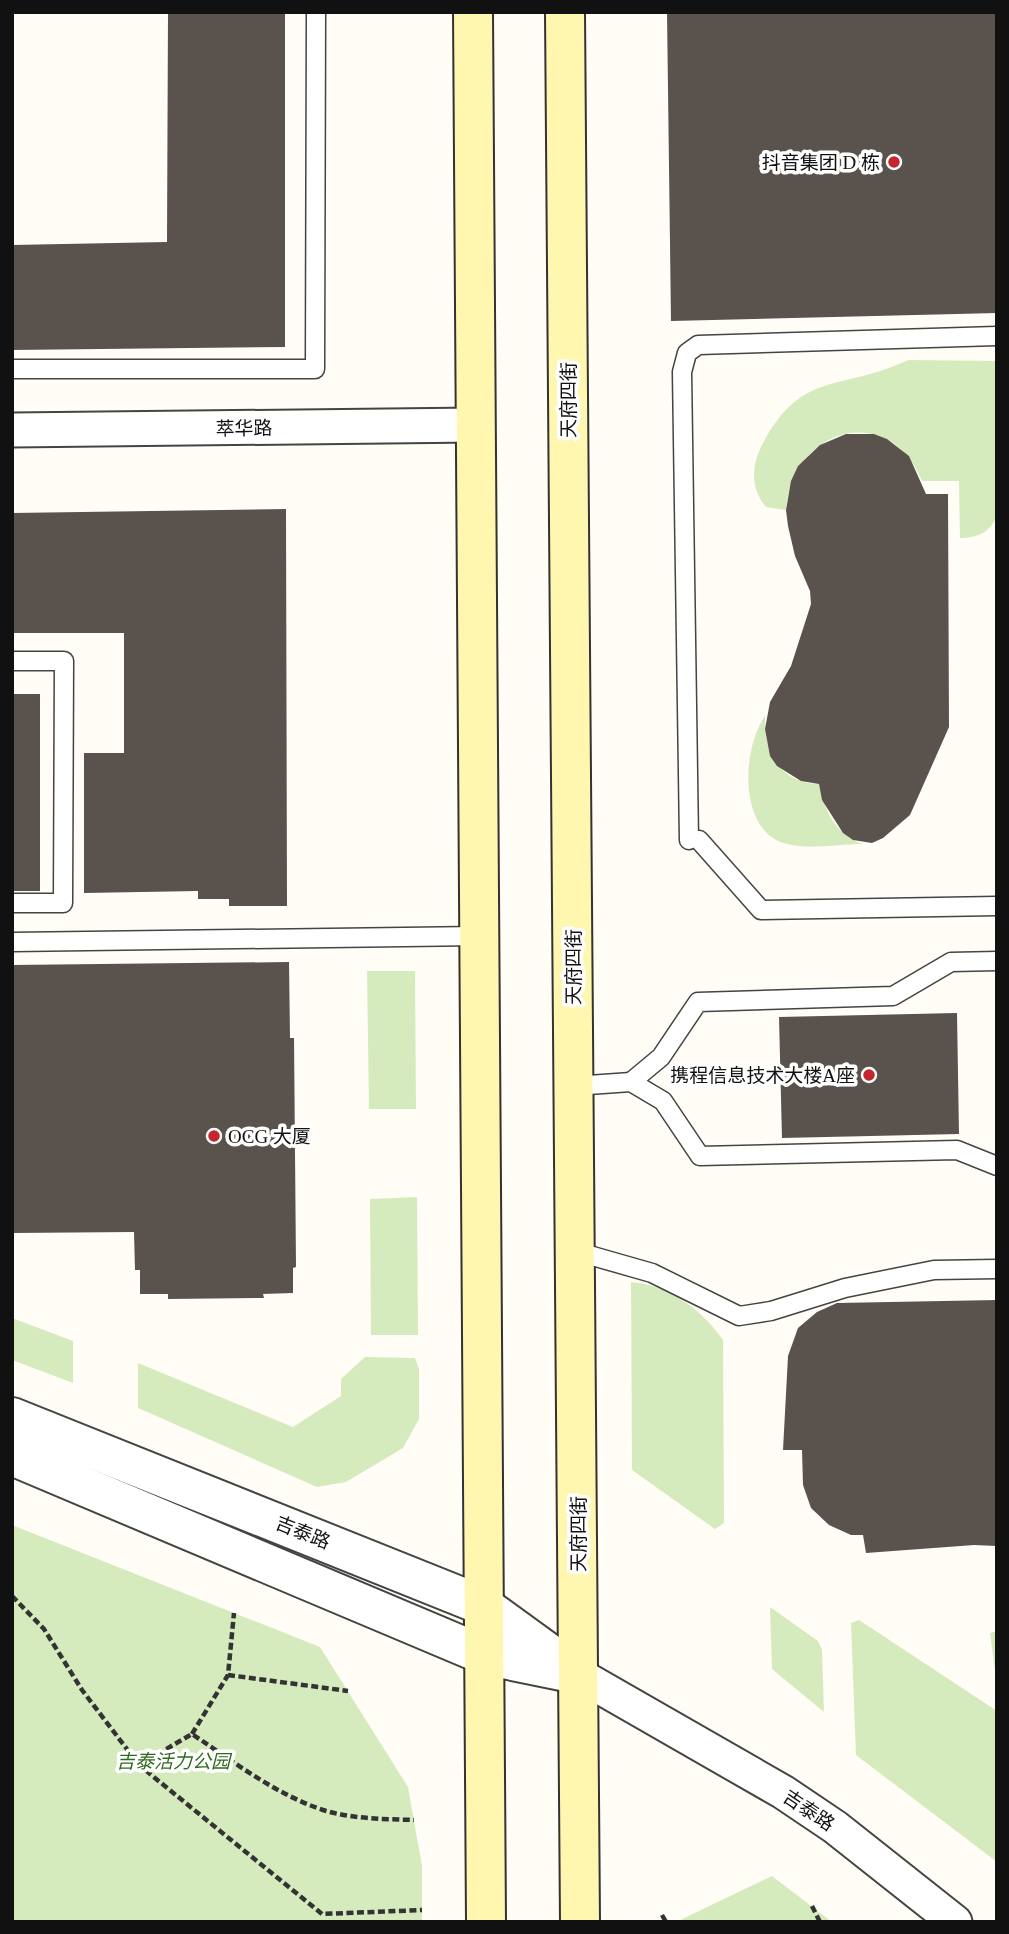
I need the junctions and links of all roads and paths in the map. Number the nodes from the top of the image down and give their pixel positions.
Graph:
1 (316, 12) edge
2 (473, 12) edge
3 (565, 12) edge
4 (997, 336) edge
5 (12, 369) edge
6 (476, 425) junction
7 (12, 430) edge
8 (12, 661) edge
9 (12, 903) edge
10 (997, 906) edge
11 (479, 936) junction
12 (12, 942) edge
13 (997, 961) edge
14 (631, 1082) junction
15 (574, 1086) junction
16 (997, 1166) edge
17 (575, 1251) junction
18 (997, 1269) edge
19 (12, 1417) edge
20 (12, 1456) edge
21 (12, 1596) edge
22 (484, 1606) junction
23 (234, 1613) dead end
24 (484, 1655) junction
25 (228, 1675) junction
26 (579, 1675) junction
27 (348, 1691) dead end
28 (192, 1734) junction
29 (139, 1765) junction
30 (414, 1820) dead end
31 (812, 1906) dead end
32 (422, 1910) dead end
33 (662, 1915) dead end
34 (486, 1922) edge
35 (580, 1922) edge
36 (666, 1922) edge
37 (820, 1922) edge
38 (955, 1922) edge

1 - 5 lane
2 - 6 main road
3 - 15 main road, 天府四街
4 - 10 lane
6 - 7 street, 萃华路
6 - 11 main road
8 - 9 lane
11 - 12 lane
11 - 22 main road
13 - 14 lane
14 - 15 lane
14 - 16 lane
15 - 17 main road, 天府四街
17 - 18 lane
17 - 26 main road, 天府四街
19 - 22 street, 吉泰路
20 - 24 street, 吉泰路
21 - 29 path
22 - 24 main road
22 - 26 street, 吉泰路
23 - 25 path
24 - 26 street, 吉泰路
24 - 34 main road
25 - 27 path
25 - 28 path
26 - 35 main road, 天府四街
26 - 38 street, 吉泰路
28 - 29 path
28 - 30 path
29 - 32 path
31 - 37 path
33 - 36 path

